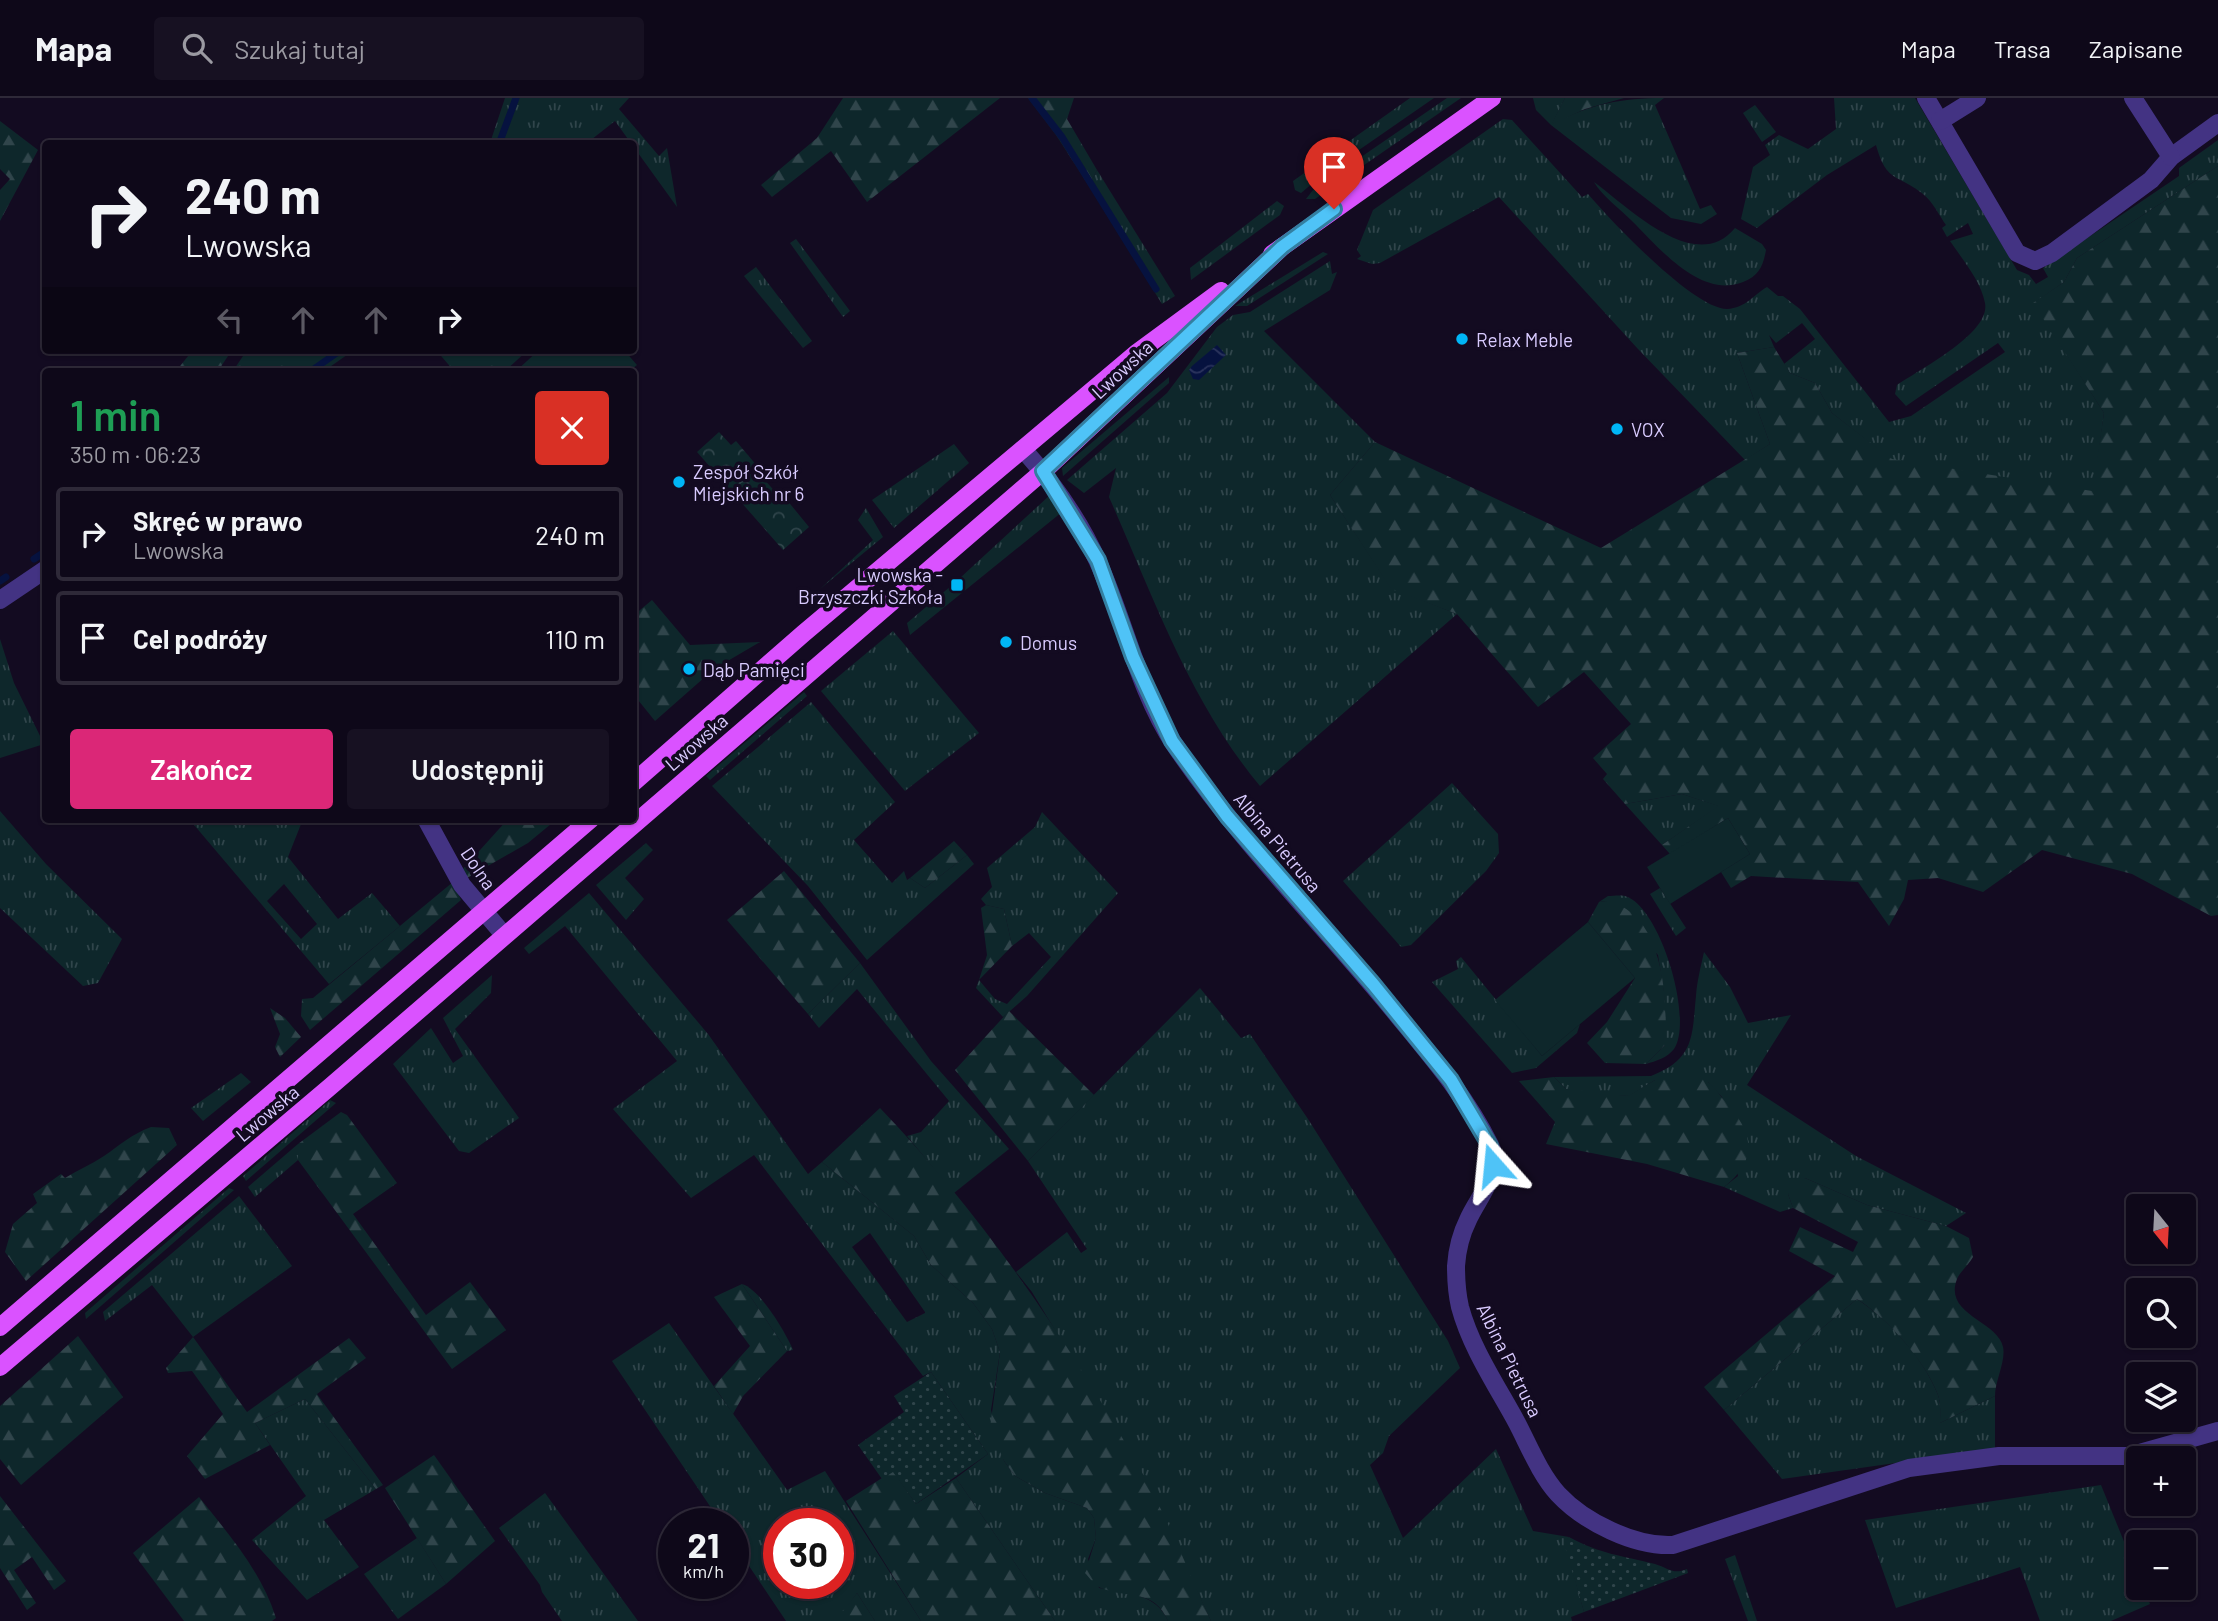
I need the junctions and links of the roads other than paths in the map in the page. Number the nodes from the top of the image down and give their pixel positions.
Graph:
1 (1492, 98) edge
2 (1926, 98) edge
3 (1976, 98) edge
4 (2133, 98) edge
5 (1940, 121) junction
6 (2218, 123) edge
7 (2171, 157) junction
8 (1282, 247) junction
9 (1023, 449) junction
10 (1043, 471) junction
11 (42, 572) edge
12 (0, 600) edge
13 (637, 779) edge
14 (637, 821) edge
15 (428, 823) edge
16 (586, 823) edge
17 (634, 823) edge
18 (484, 912) junction
19 (504, 935) junction
20 (0, 1327) edge
21 (0, 1367) edge
22 (2218, 1431) edge

1 - 8 main road, Lwowska
2 - 5 street
3 - 5 street
4 - 7 street
5 - 7 street
6 - 7 street
8 - 9 main road, Lwowska
8 - 10 main road, Lwowska
9 - 10 street, Albina Pietrusa
9 - 13 main road, Lwowska
10 - 14 main road, Lwowska
10 - 22 street, Albina Pietrusa
11 - 12 street
15 - 18 street, Dolna
16 - 18 main road, Lwowska
17 - 19 main road, Lwowska
18 - 19 street, Dolna
18 - 20 main road, Lwowska
19 - 21 main road, Lwowska

